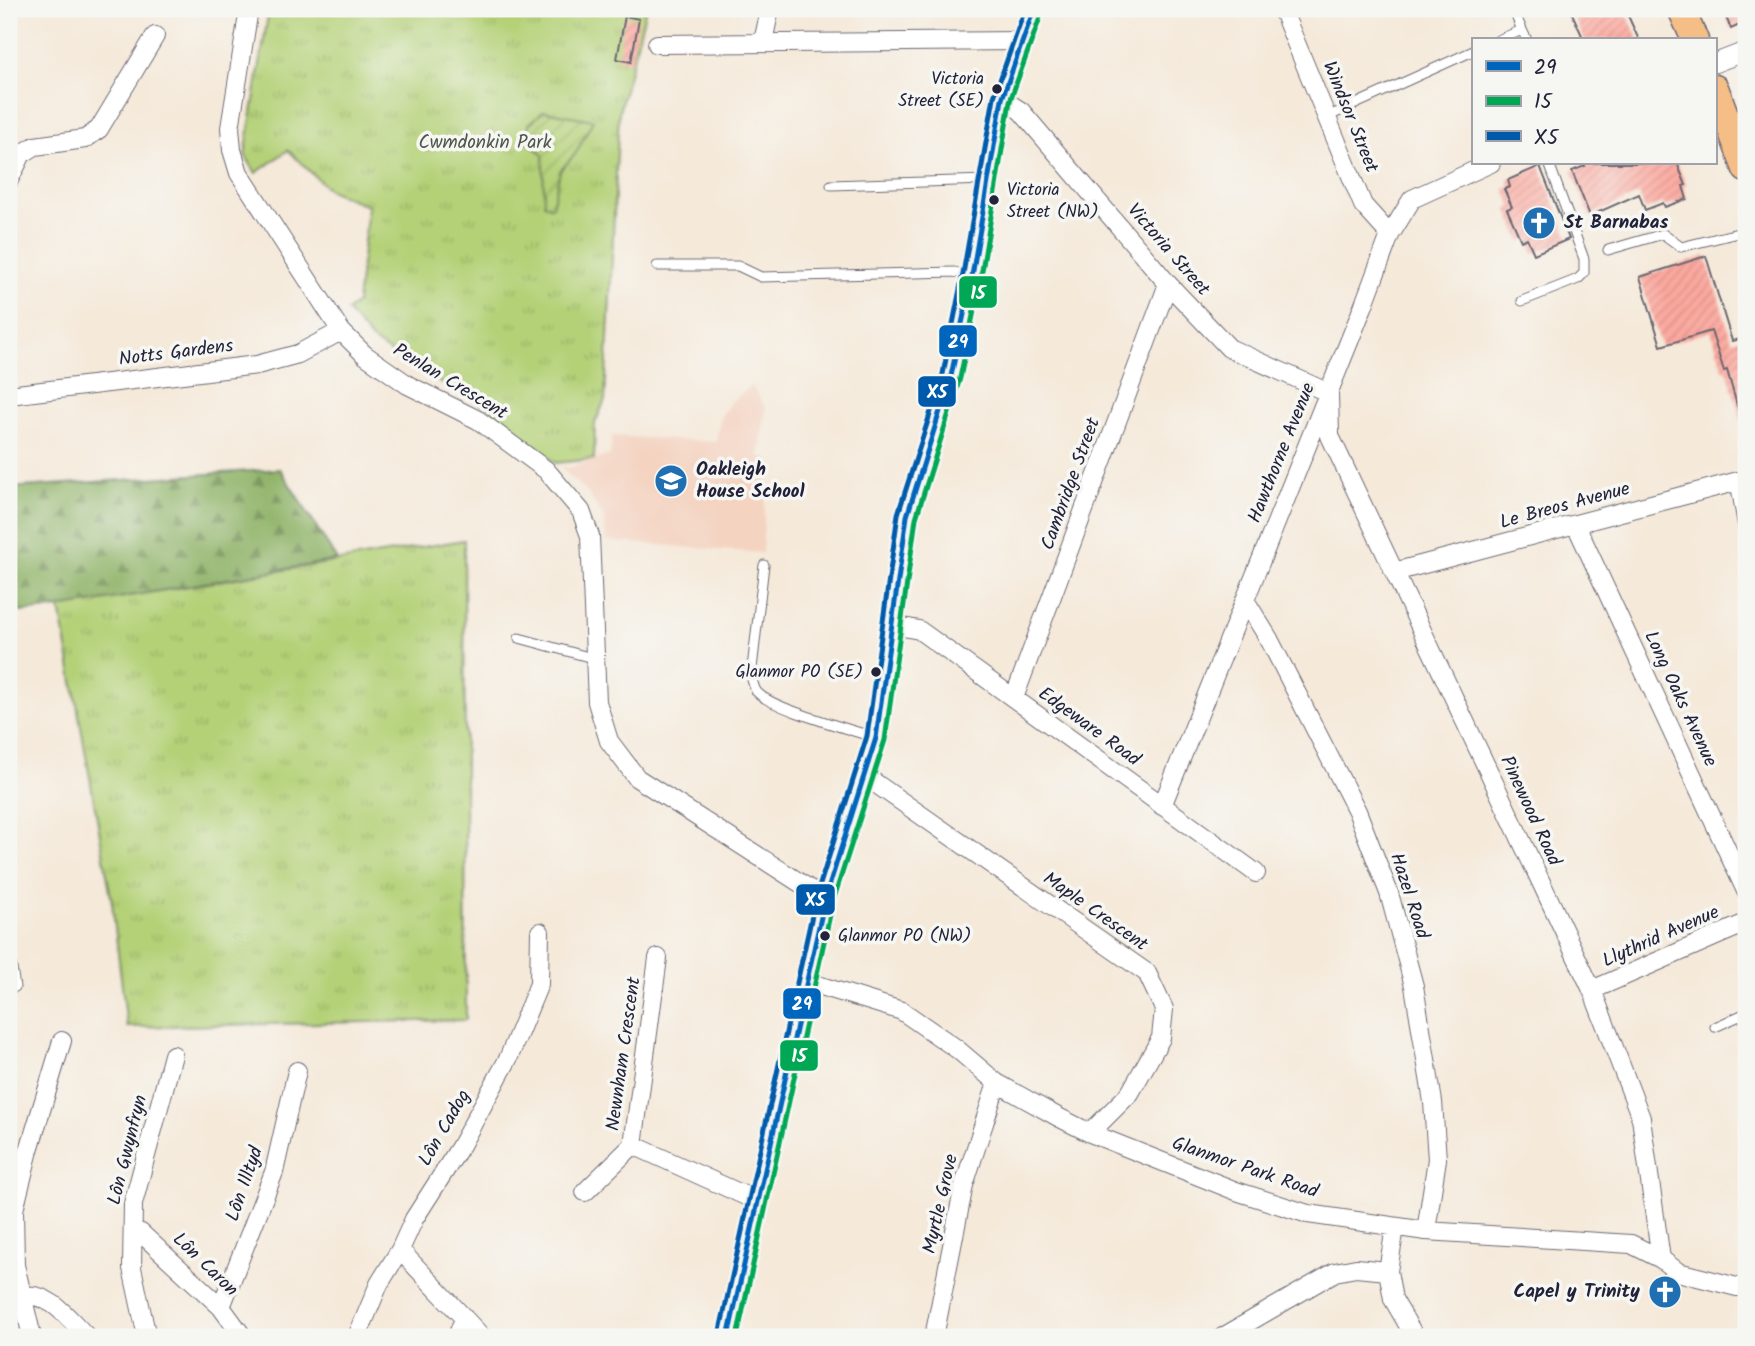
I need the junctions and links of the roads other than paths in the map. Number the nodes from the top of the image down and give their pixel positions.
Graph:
1 (249, 9) edge
2 (770, 9) edge
3 (1034, 9) edge
4 (1282, 9) edge
5 (1513, 9) edge
6 (1681, 9) edge
7 (1522, 30) junction
8 (155, 36) dead end
9 (1503, 38) edge
10 (1526, 38) edge
11 (1694, 38) edge
12 (1022, 41) junction
13 (764, 42) junction
14 (657, 44) dead end
15 (1472, 51) edge
16 (1746, 51) edge
17 (1716, 63) edge
18 (1716, 91) edge
19 (1002, 99) junction
20 (1326, 117) junction
21 (1489, 164) edge
22 (1549, 164) edge
23 (1746, 169) edge
24 (11, 176) edge
25 (987, 180) junction
26 (831, 186) dead end
27 (1746, 231) edge
28 (1390, 235) junction
29 (1608, 250) dead end
30 (657, 265) dead end
31 (972, 276) junction
32 (1168, 284) junction
33 (1522, 301) dead end
34 (341, 331) junction
35 (1329, 393) junction
36 (9, 395) edge
37 (1741, 480) edge
38 (1576, 525) junction
39 (1746, 545) edge
40 (764, 565) dead end
41 (1394, 572) junction
42 (1245, 600) junction
43 (893, 625) junction
44 (519, 638) dead end
45 (596, 659) junction
46 (1014, 698) junction
47 (876, 738) junction
48 (865, 776) junction
49 (1163, 806) junction
50 (1256, 873) dead end
51 (1746, 891) edge
52 (825, 899) junction
53 (1746, 923) edge
54 (540, 932) dead end
55 (9, 949) edge
56 (658, 958) dead end
57 (808, 982) junction
58 (9, 987) edge
59 (1592, 990) junction
60 (1746, 1013) edge
61 (1715, 1027) dead end
62 (62, 1041) dead end
63 (173, 1055) dead end
64 (297, 1071) dead end
65 (997, 1083) junction
66 (1090, 1133) junction
67 (633, 1145) junction
68 (585, 1192) dead end
69 (759, 1202) junction
70 (1395, 1227) junction
71 (132, 1231) junction
72 (1426, 1231) junction
73 (400, 1250) junction
74 (1661, 1259) junction
75 (1388, 1271) junction
76 (1746, 1287) edge
77 (23, 1295) junction
78 (221, 1307) junction
79 (464, 1318) junction
80 (32, 1337) edge
81 (87, 1337) edge
82 (147, 1337) edge
83 (243, 1337) edge
84 (357, 1337) edge
85 (457, 1337) edge
86 (482, 1337) edge
87 (729, 1337) edge
88 (934, 1337) edge
89 (1223, 1337) edge
90 (1416, 1337) edge

1 - 34 street, Penlan Crescent
2 - 13 street
3 - 12 street
4 - 20 street, Windsor Street
5 - 7 lane
6 - 11 main road
7 - 9 lane
7 - 10 lane
8 - 24 street
12 - 13 street
12 - 19 street
13 - 14 street
15 - 20 lane
16 - 17 street
18 - 23 main road
19 - 25 street
19 - 32 street, Victoria Street
20 - 28 street, Windsor Street
21 - 28 street, Hawthorne Avenue
22 - 33 lane
25 - 26 lane
25 - 31 street
27 - 29 lane
28 - 35 street, Hawthorne Avenue
30 - 31 lane
31 - 43 street
32 - 35 street, Victoria Street
32 - 46 street, Cambridge Street
34 - 36 street, Notts Gardens
34 - 45 street, Penlan Crescent
35 - 41 street, Pinewood Road
35 - 42 street, Hawthorne Avenue
37 - 38 street, Le Breos Avenue
37 - 39 lane
38 - 41 street, Le Breos Avenue
38 - 51 street, Long Oaks Avenue
40 - 47 lane
41 - 59 street, Pinewood Road
42 - 49 street, Hawthorne Avenue
42 - 72 street, Hazel Road
43 - 46 street, Edgeware Road
43 - 47 street
44 - 45 lane
45 - 52 street, Penlan Crescent
46 - 49 street, Edgeware Road
47 - 48 street
48 - 52 street
48 - 66 street, Maple Crescent
49 - 50 street, Edgeware Road
52 - 57 street
53 - 59 street, Llythrid Avenue
54 - 73 street, Lôn Cadog
55 - 58 lane
56 - 67 street, Newnham Crescent
57 - 65 street, Glanmor Park Road
57 - 69 street
59 - 74 street, Pinewood Road
60 - 61 lane
62 - 77 street
63 - 71 street, Lôn Gwynfryn
64 - 78 street, Lôn Illtyd
65 - 66 street, Glanmor Park Road
65 - 88 street, Myrtle Grove
66 - 70 street, Glanmor Park Road
67 - 68 street
67 - 69 street, Newnham Crescent
69 - 87 street
70 - 72 street, Glanmor Park Road
70 - 75 street
71 - 78 street, Lôn Caron
71 - 82 street, Lôn Gwynfryn
72 - 74 street, Glanmor Park Road
73 - 79 street
73 - 84 street, Lôn Cadog
74 - 76 street, Glanmor Park Road
75 - 89 street
75 - 90 street
77 - 80 street
77 - 81 street
78 - 83 street, Lôn Caron
79 - 85 street
79 - 86 street

